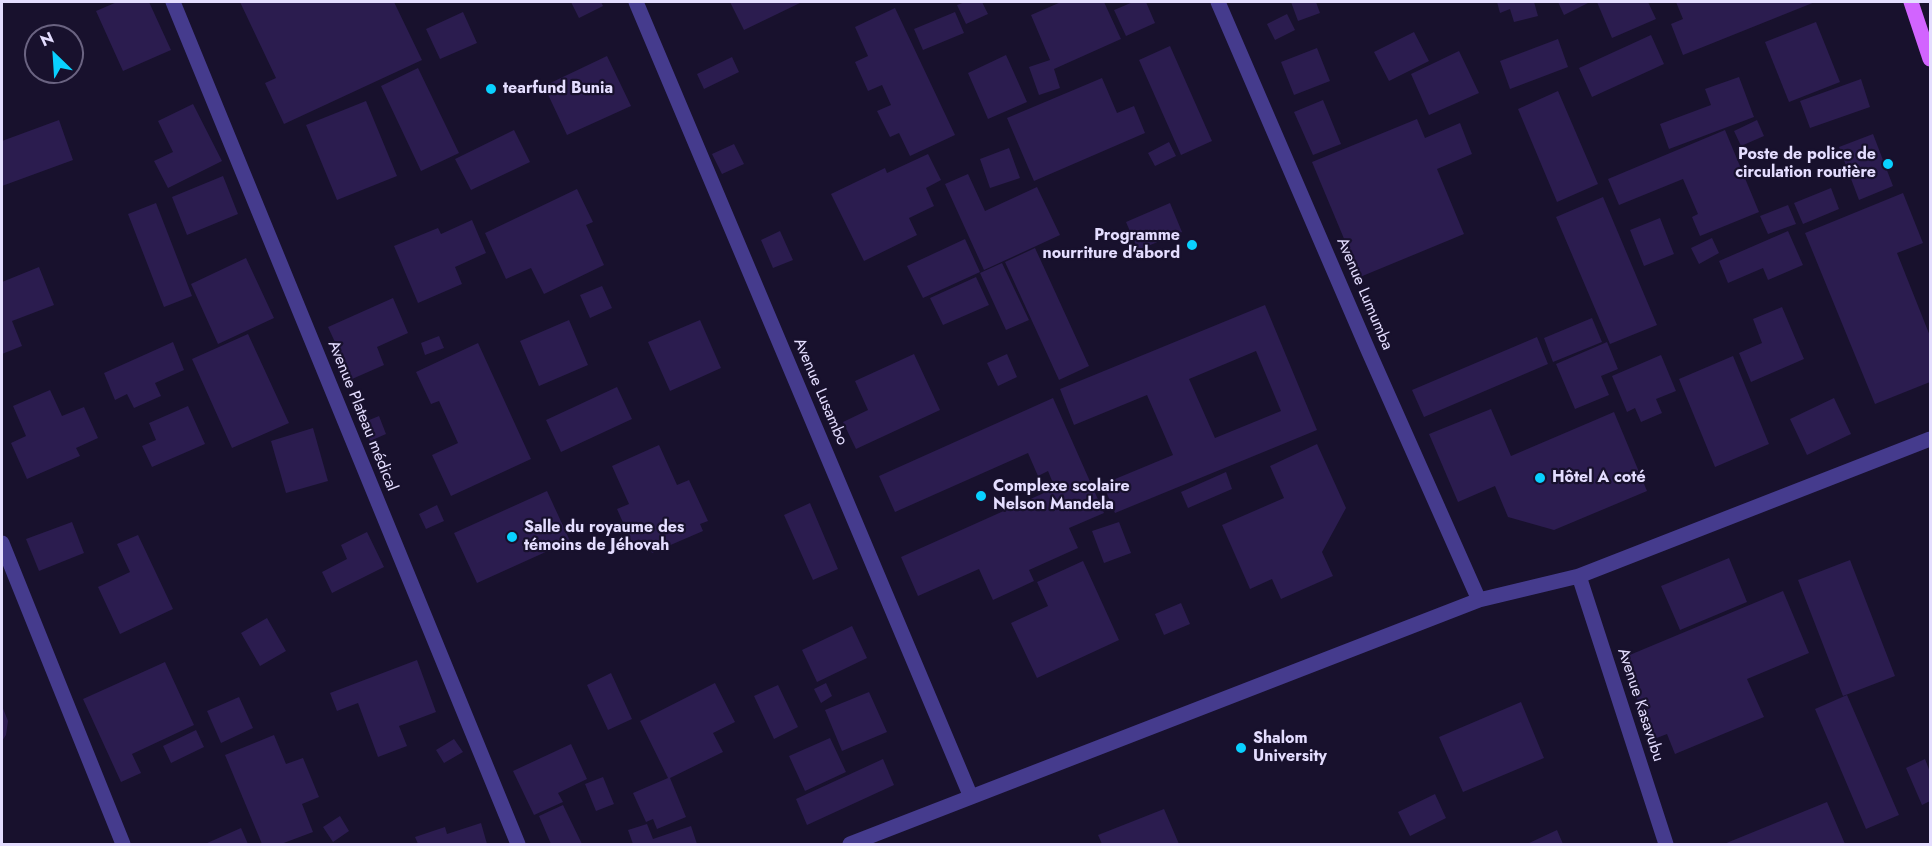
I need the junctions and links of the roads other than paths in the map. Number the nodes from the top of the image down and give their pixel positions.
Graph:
1 (173, 2) edge
2 (636, 2) edge
3 (1218, 2) edge
4 (1911, 2) edge
5 (1930, 59) edge
6 (1930, 439) edge
7 (2, 543) edge
8 (1579, 576) junction
9 (1479, 600) junction
10 (971, 797) junction
11 (123, 844) edge
12 (518, 844) edge
13 (850, 844) edge
14 (1666, 844) edge

1 - 12 street, Avenue Plateau médical
2 - 10 street, Avenue Lusambo
3 - 9 street, Avenue Lumumba
4 - 5 main road
6 - 8 street
7 - 11 street
8 - 9 street
8 - 14 street, Avenue Kasavubu
9 - 10 street
10 - 13 street

